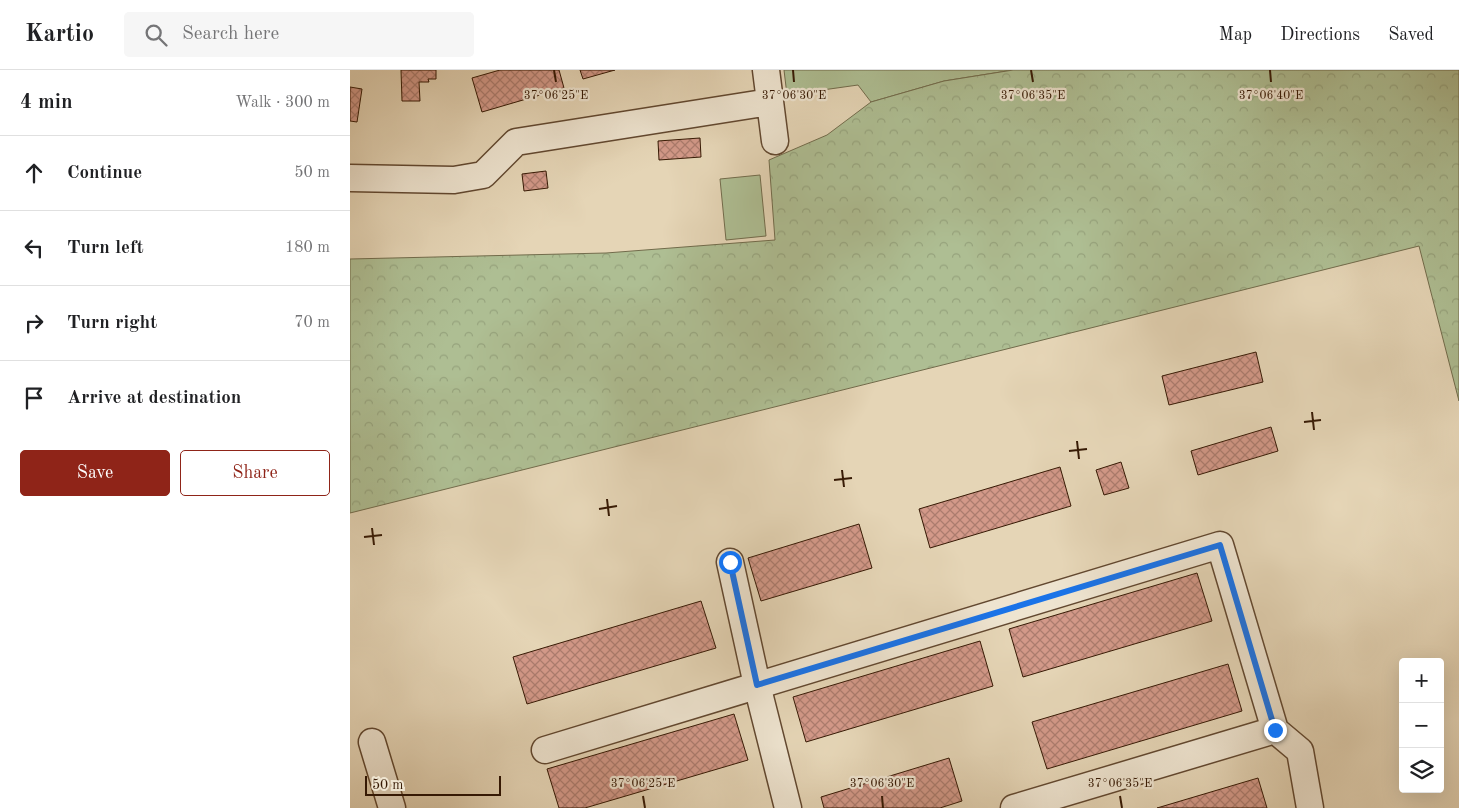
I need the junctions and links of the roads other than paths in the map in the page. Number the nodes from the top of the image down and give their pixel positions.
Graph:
1 (766, 70) edge
2 (756, 104) dead end
3 (775, 141) dead end
4 (350, 178) edge
5 (730, 562) dead end
6 (757, 685) junction
7 (1275, 730) junction
8 (372, 742) dead end
9 (545, 750) dead end
10 (392, 808) edge
11 (788, 808) edge
12 (1014, 808) edge
13 (1310, 808) edge

1 - 3 street
2 - 4 street
5 - 6 street
6 - 7 street
6 - 9 street
6 - 11 street
7 - 12 street
7 - 13 street
8 - 10 street

